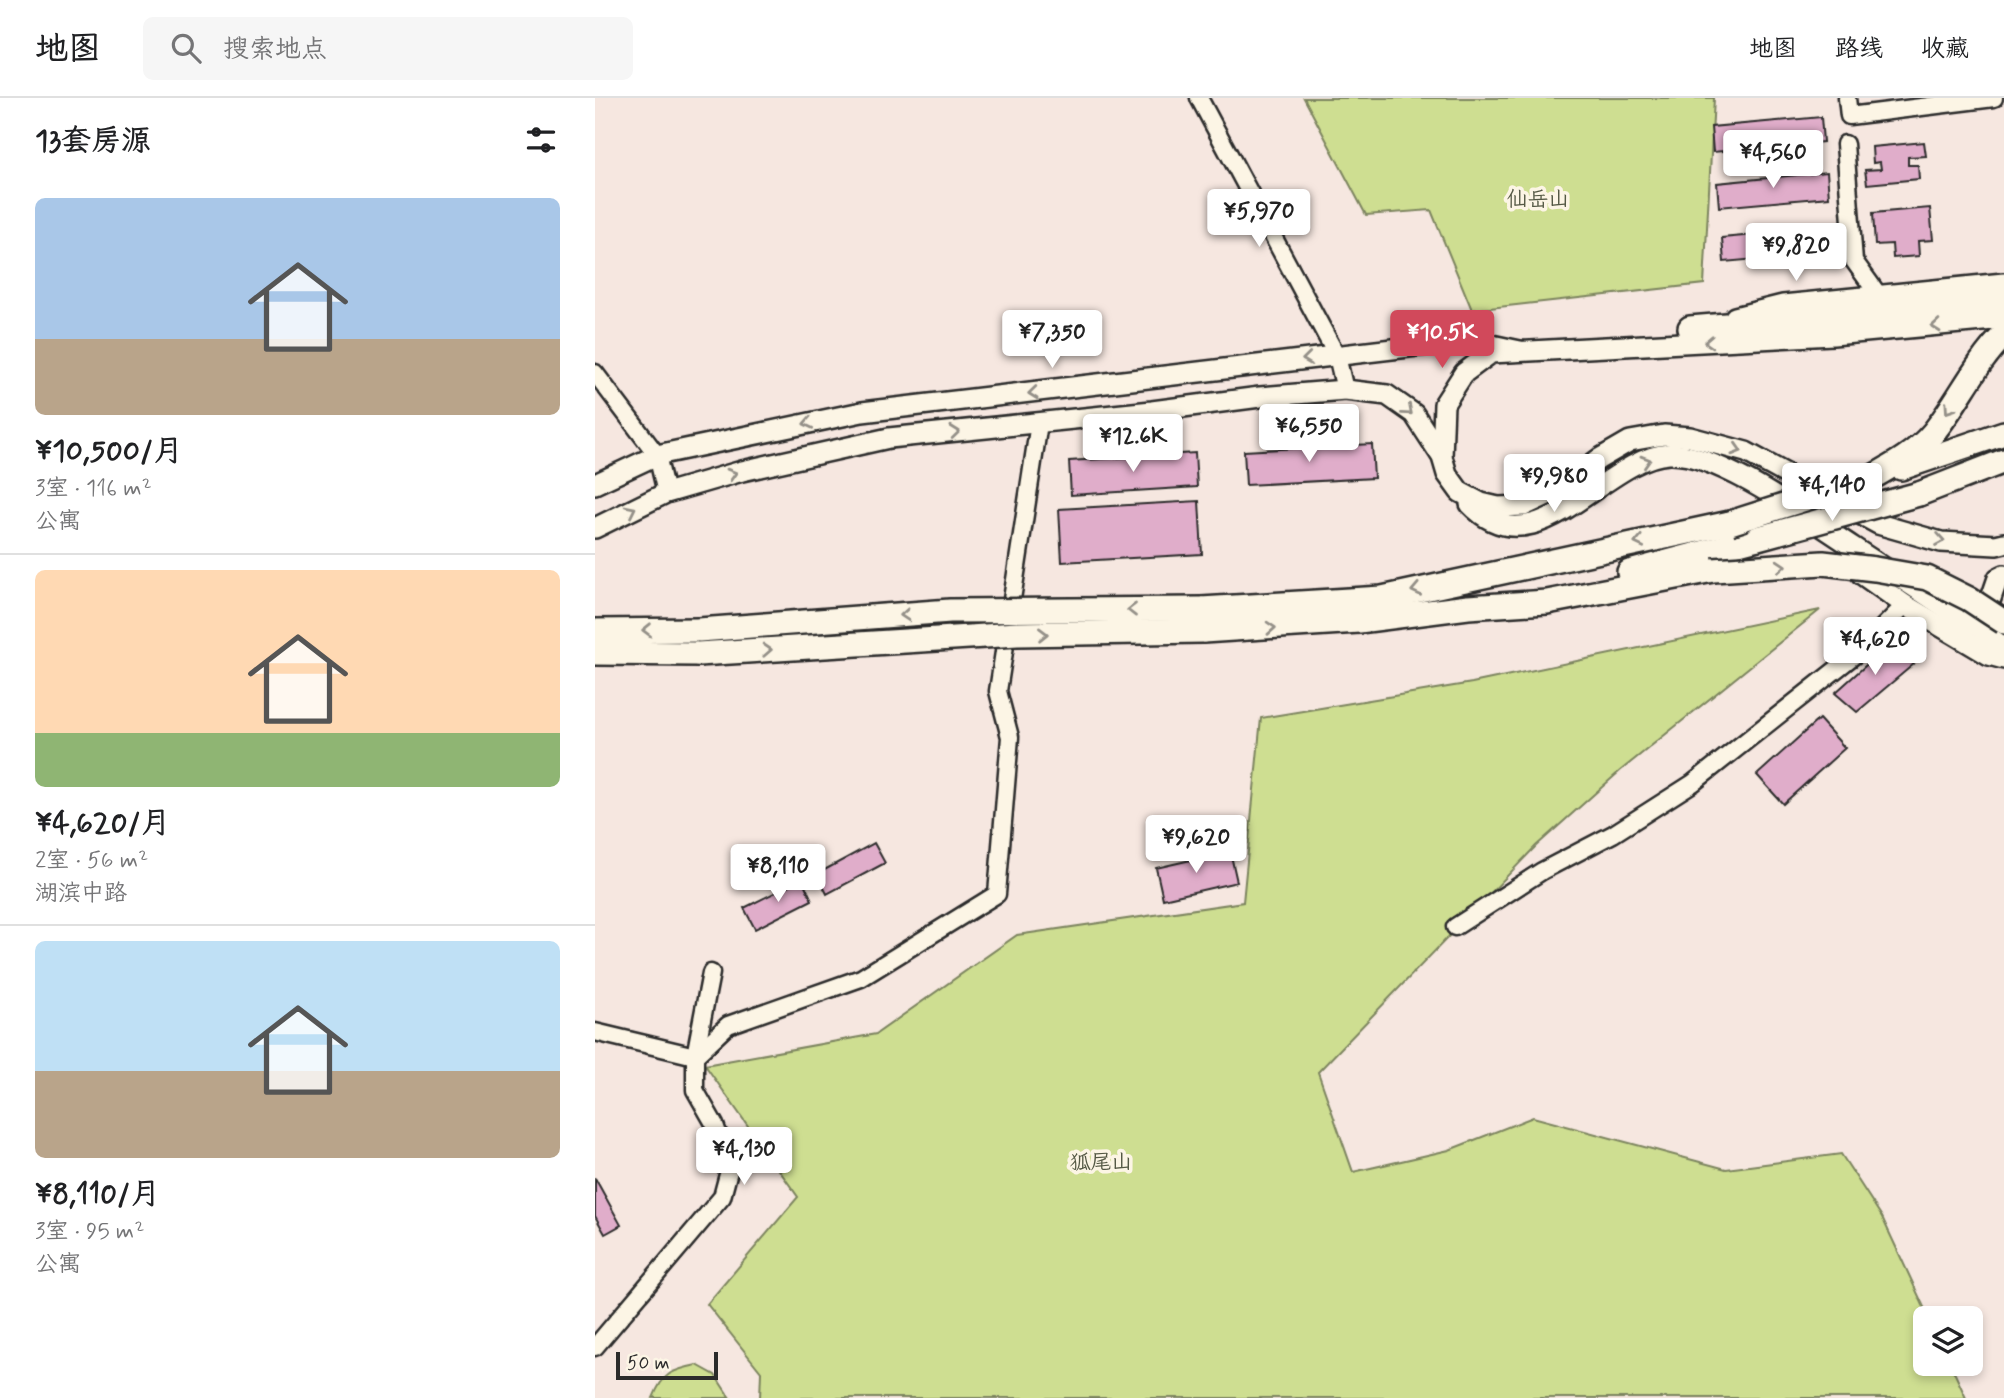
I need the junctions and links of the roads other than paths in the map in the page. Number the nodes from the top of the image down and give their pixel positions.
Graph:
1 (1199, 98) edge
2 (1847, 98) edge
3 (1994, 98) edge
4 (1845, 144) dead end
5 (2004, 283) edge
6 (1877, 293) dead end
7 (2004, 302) edge
8 (2004, 320) edge
9 (1690, 328) junction
10 (2004, 335) edge
11 (1598, 348) junction
12 (1520, 351) junction
13 (1337, 356) junction
14 (595, 373) edge
15 (1345, 390) junction
16 (1039, 423) junction
17 (2004, 433) edge
18 (657, 455) junction
19 (1442, 457) junction
20 (2004, 461) edge
21 (2004, 472) edge
22 (1871, 478) junction
23 (1957, 481) junction
24 (595, 484) edge
25 (1460, 492) junction
26 (666, 493) junction
27 (595, 528) edge
28 (1840, 539) junction
29 (2004, 543) edge
30 (2004, 575) edge
31 (1905, 605) junction
32 (1468, 607) junction
33 (1202, 620) junction
34 (595, 631) edge
35 (1999, 635) edge
36 (595, 653) edge
37 (2004, 659) edge
38 (1455, 927) dead end
39 (711, 973) dead end
40 (595, 1032) edge
41 (695, 1056) junction
42 (595, 1347) edge

1 - 13 street
2 - 3 street
4 - 6 street
5 - 9 main road
7 - 9 highway
8 -> 11 main road
9 - 11 main road
10 -> 22 highway
11 - 12 main road
12 - 13 main road
12 - 19 main road
13 - 15 street
13 -> 18 main road
14 - 18 street
15 - 16 main road
15 -> 19 main road
26 -> 16 main road
16 - 41 street
17 - 22 highway
18 - 24 main road
18 - 26 street
19 - 25 main road
20 - 23 highway
21 - 23 highway
22 -> 33 highway, bridge
23 - 32 highway, bridge
25 -> 28 main road
25 -> 29 main road
27 -> 26 main road
28 - 31 main road
28 - 35 main road
30 - 35 main road
31 - 37 main road
31 - 38 street
33 -> 32 highway
32 -> 35 highway, bridge
33 -> 34 highway, bridge
36 -> 33 highway, bridge
39 - 41 street
40 - 41 street
41 - 42 street

